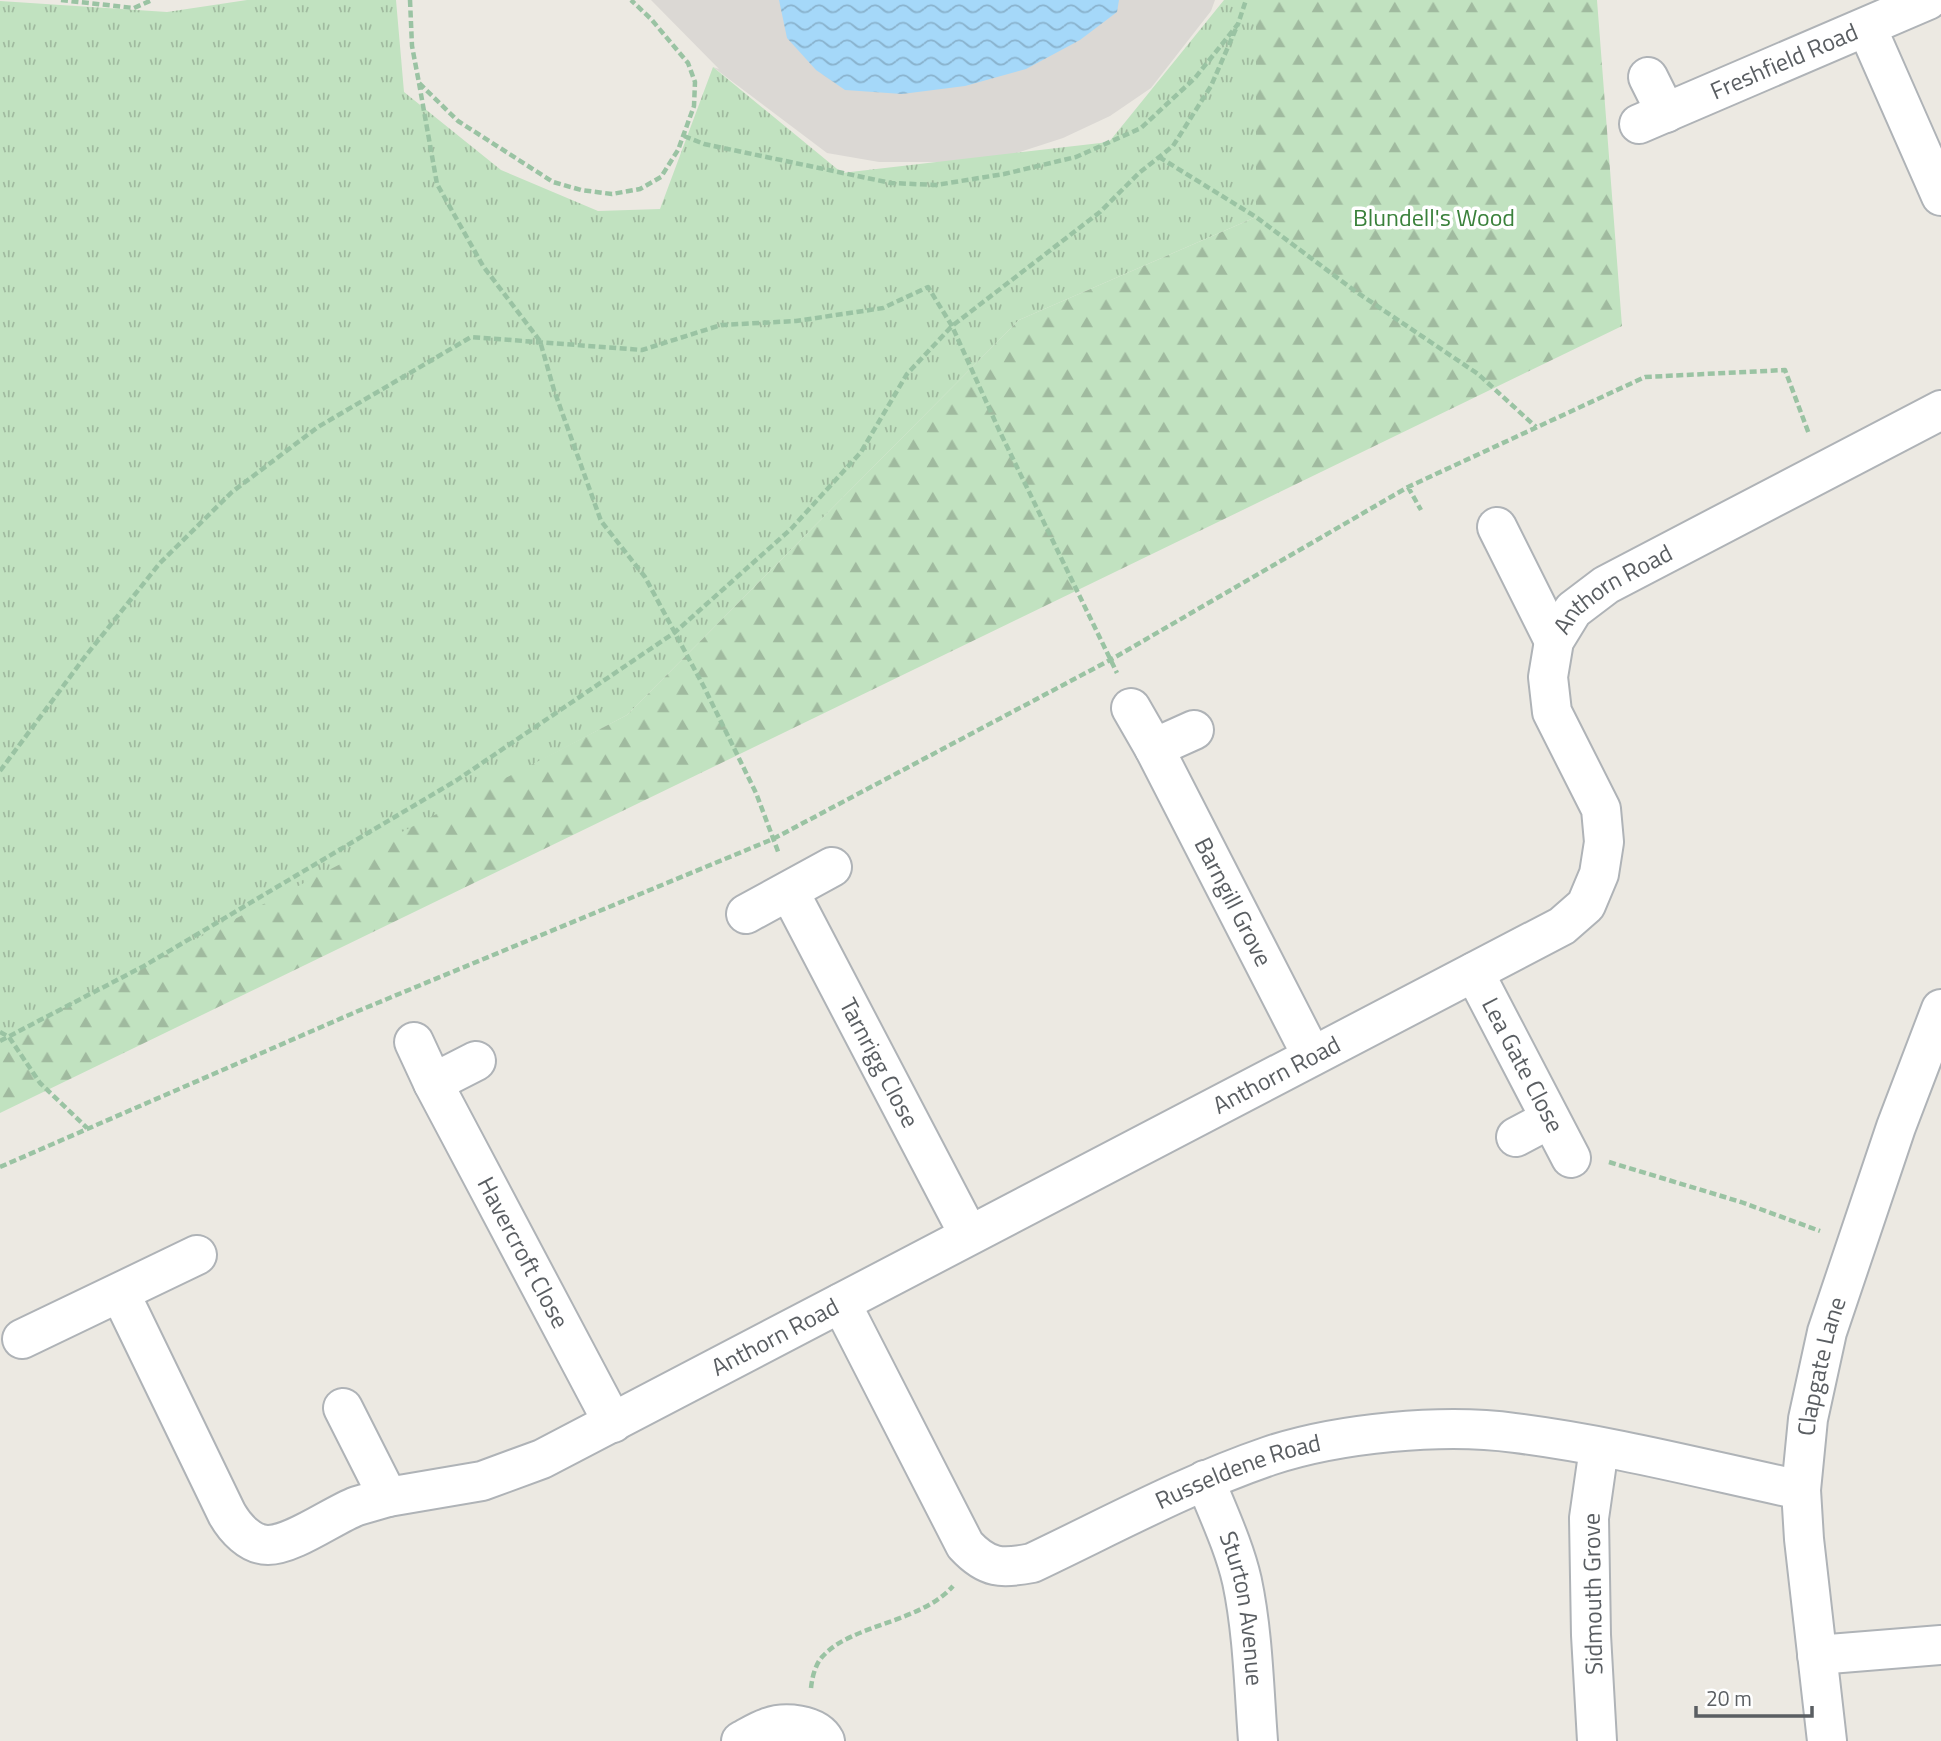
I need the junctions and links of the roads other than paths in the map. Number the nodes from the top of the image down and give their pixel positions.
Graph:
1 (1928, 0) edge
2 (1867, 28) junction
3 (1648, 77) dead end
4 (1941, 196) edge
5 (1941, 410) edge
6 (1497, 527) dead end
7 (1554, 641) junction
8 (1131, 708) dead end
9 (1194, 730) dead end
10 (1154, 748) junction
11 (832, 867) dead end
12 (789, 891) junction
13 (746, 914) dead end
14 (1474, 972) junction
15 (1941, 1009) edge
16 (414, 1042) dead end
17 (1312, 1056) junction
18 (476, 1061) dead end
19 (433, 1083) junction
20 (1517, 1137) dead end
21 (969, 1235) junction
22 (197, 1255) dead end
23 (120, 1293) junction
24 (841, 1303) junction
25 (22, 1339) dead end
26 (344, 1408) dead end
27 (613, 1423) junction
28 (1599, 1448) junction
29 (1205, 1480) junction
30 (1801, 1490) junction
31 (388, 1497) junction
32 (1941, 1645) edge
33 (1817, 1655) junction
34 (815, 1734) edge
35 (741, 1741) edge
36 (1258, 1741) edge
37 (1597, 1741) edge
38 (1827, 1741) edge

1 - 2 street, Freshfield Road
2 - 3 street, Freshfield Road
2 - 4 street
5 - 7 street, Anthorn Road
6 - 7 street
7 - 14 street, Anthorn Road
8 - 10 street, Barngill Grove
9 - 10 street
10 - 17 street, Barngill Grove
11 - 12 street
12 - 13 street
12 - 21 street, Tarnrigg Close
14 - 17 street, Anthorn Road
14 - 20 street, Lea Gate Close
15 - 30 street, Clapgate Lane
16 - 19 street, Havercroft Close
17 - 21 street, Anthorn Road
18 - 19 street
19 - 27 street, Havercroft Close
21 - 24 street, Anthorn Road
22 - 23 street
23 - 25 street
23 - 31 street, Anthorn Road
24 - 27 street, Anthorn Road
24 - 29 street, Russeldene Road
26 - 31 street
27 - 31 street, Anthorn Road
28 - 29 street, Russeldene Road
28 - 30 street, Russeldene Road
28 - 37 street, Sidmouth Grove
29 - 36 street, Sturton Avenue
30 - 33 street, Clapgate Lane
32 - 33 street
33 - 38 street, Clapgate Lane
34 - 35 street

